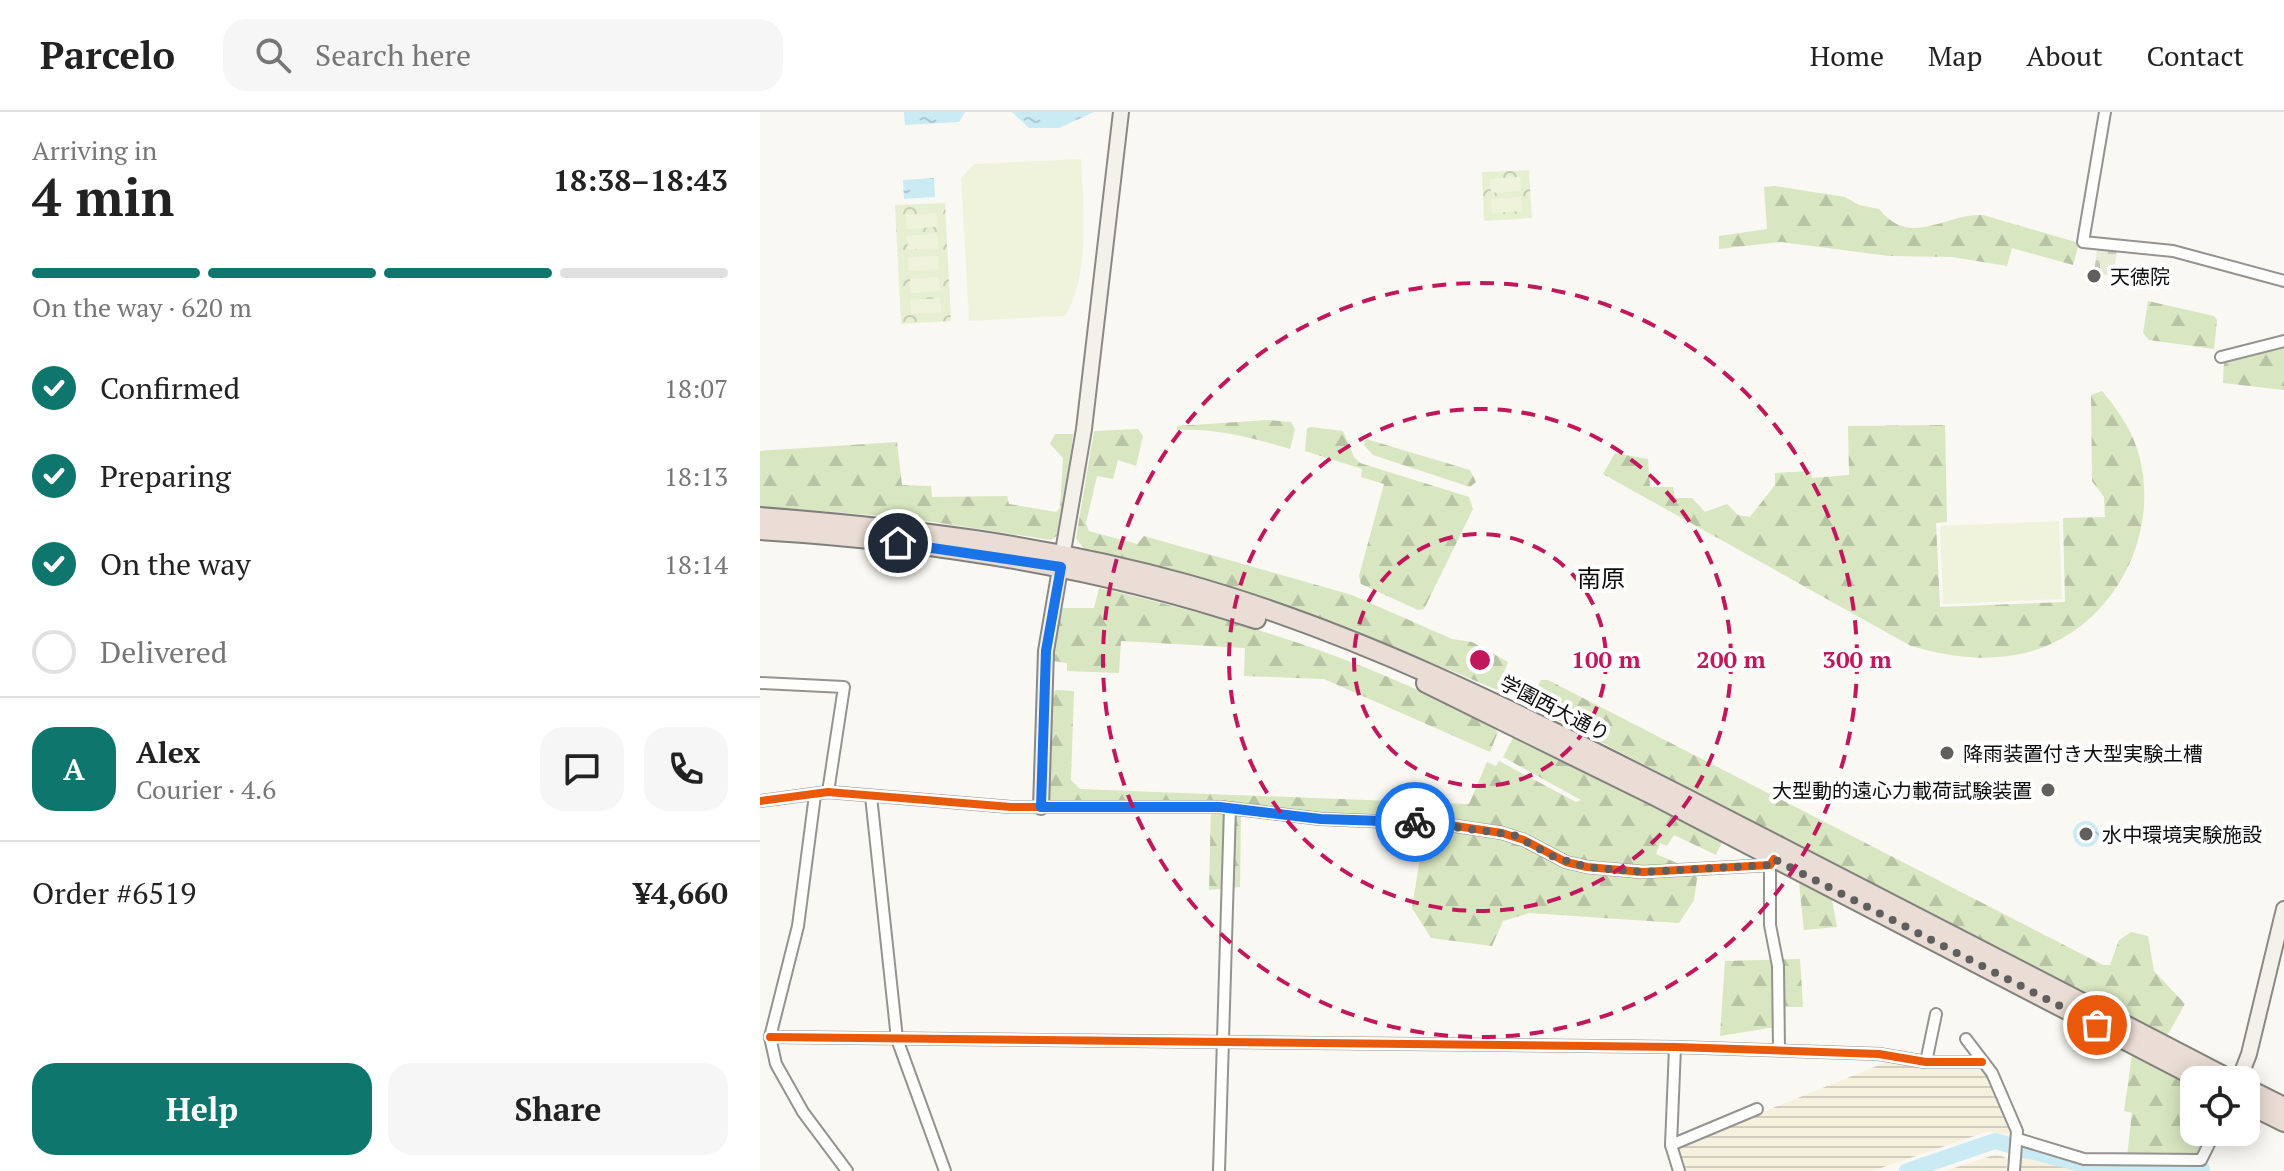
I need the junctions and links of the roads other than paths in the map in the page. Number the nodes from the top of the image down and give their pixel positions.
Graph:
1 (1121, 112) edge
2 (2105, 112) edge
3 (2284, 281) edge
4 (2284, 341) edge
5 (2221, 357) dead end
6 (760, 517) edge
7 (810, 527) junction
8 (760, 530) edge
9 (1062, 560) junction
10 (760, 683) edge
11 (828, 792) junction
12 (815, 795) junction
13 (871, 796) junction
14 (760, 801) edge
15 (1041, 807) junction
16 (1230, 808) junction
17 (1772, 862) junction
18 (2284, 909) edge
19 (1936, 1014) dead end
20 (770, 1037) junction
21 (897, 1039) junction
22 (1966, 1039) dead end
23 (1222, 1043) junction
24 (1675, 1047) junction
25 (1779, 1050) junction
26 (1926, 1062) junction
27 (1982, 1062) junction
28 (2204, 1066) edge
29 (2244, 1066) edge
30 (2180, 1069) edge
31 (2260, 1095) edge
32 (2284, 1107) edge
33 (1757, 1109) dead end
34 (2260, 1110) edge
35 (2284, 1122) edge
36 (2018, 1139) junction
37 (1671, 1145) junction
38 (2208, 1146) edge
39 (2167, 1166) edge
40 (847, 1171) edge
41 (945, 1171) edge
42 (1219, 1171) edge
43 (1679, 1171) edge
44 (2014, 1171) edge

1 - 9 street
2 - 3 street
4 - 5 street
6 - 7 highway, 学園西大通り
7 - 8 highway, 学園西大通り
7 - 9 highway, 学園西大通り
9 - 15 street
9 - 17 highway, 学園西大通り
9 - 28 highway, 学園西大通り
10 - 11 street
11 - 12 street
11 - 13 street
12 - 14 street
12 - 20 street
13 - 15 street
13 - 21 street
15 - 16 street
16 - 17 street
16 - 23 street
17 - 25 street
17 - 30 highway, 学園西大通り
18 - 29 street
19 - 26 street
20 - 21 street
20 - 40 street
21 - 23 street
21 - 41 street
22 - 27 street
23 - 24 street
23 - 42 street
24 - 25 street
24 - 37 street
25 - 26 street
26 - 27 street
27 - 36 street
31 - 32 highway
33 - 37 street
34 - 35 highway
36 - 39 street
36 - 44 street
37 - 43 street
38 - 39 street

